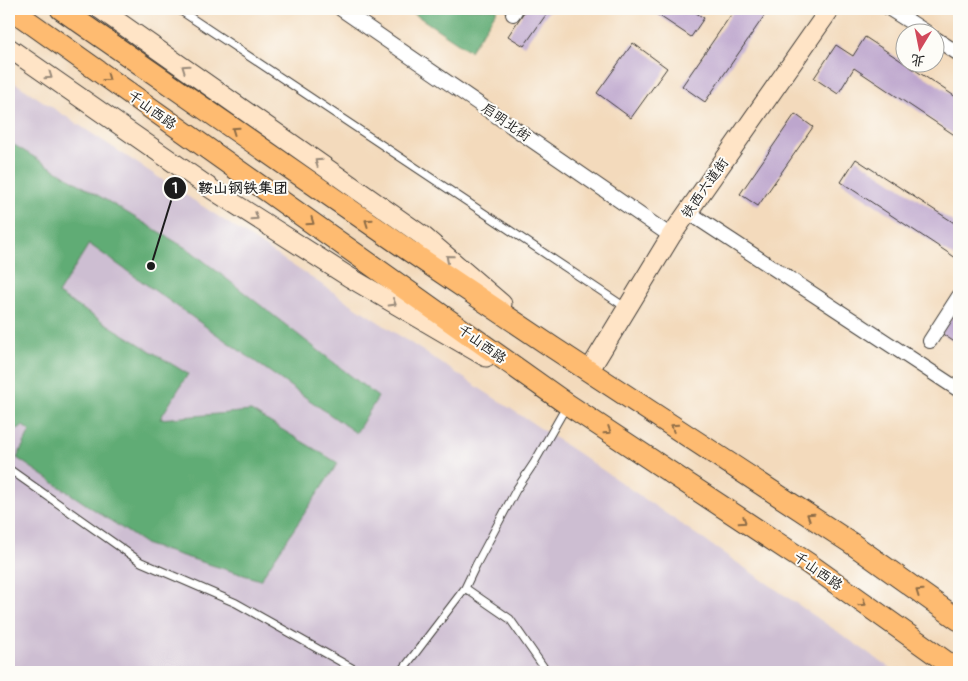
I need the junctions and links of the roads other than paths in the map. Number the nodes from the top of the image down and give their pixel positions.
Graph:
1 (10, 9) edge
2 (61, 9) edge
3 (100, 9) edge
4 (178, 9) edge
5 (341, 9) edge
6 (830, 9) edge
7 (890, 9) edge
8 (910, 22) edge
9 (946, 46) edge
10 (9, 48) edge
11 (959, 54) edge
12 (688, 212) junction
13 (672, 236) junction
14 (959, 296) edge
15 (628, 308) junction
16 (930, 341) dead end
17 (552, 347) junction
18 (589, 371) junction
19 (959, 390) edge
20 (567, 404) junction
21 (9, 469) edge
22 (465, 588) junction
23 (959, 620) edge
24 (959, 671) edge
25 (359, 672) edge
26 (401, 672) edge
27 (547, 672) edge

1 -> 20 main road, 千山西路
17 -> 2 main road
17 -> 3 main road
4 - 15 lane
5 - 13 street, 启明北街
6 - 12 main road, 铁西六道街
7 - 8 street
9 - 11 street
10 -> 20 main road
12 - 13 main road, 铁西六道街
12 - 19 street
13 - 15 main road, 铁西六道街
14 - 16 street
15 - 18 main road, 铁西六道街
17 - 18 main road
23 -> 18 main road
20 - 22 lane
20 -> 24 main road, 千山西路
21 - 25 lane
22 - 26 lane
22 - 27 lane

